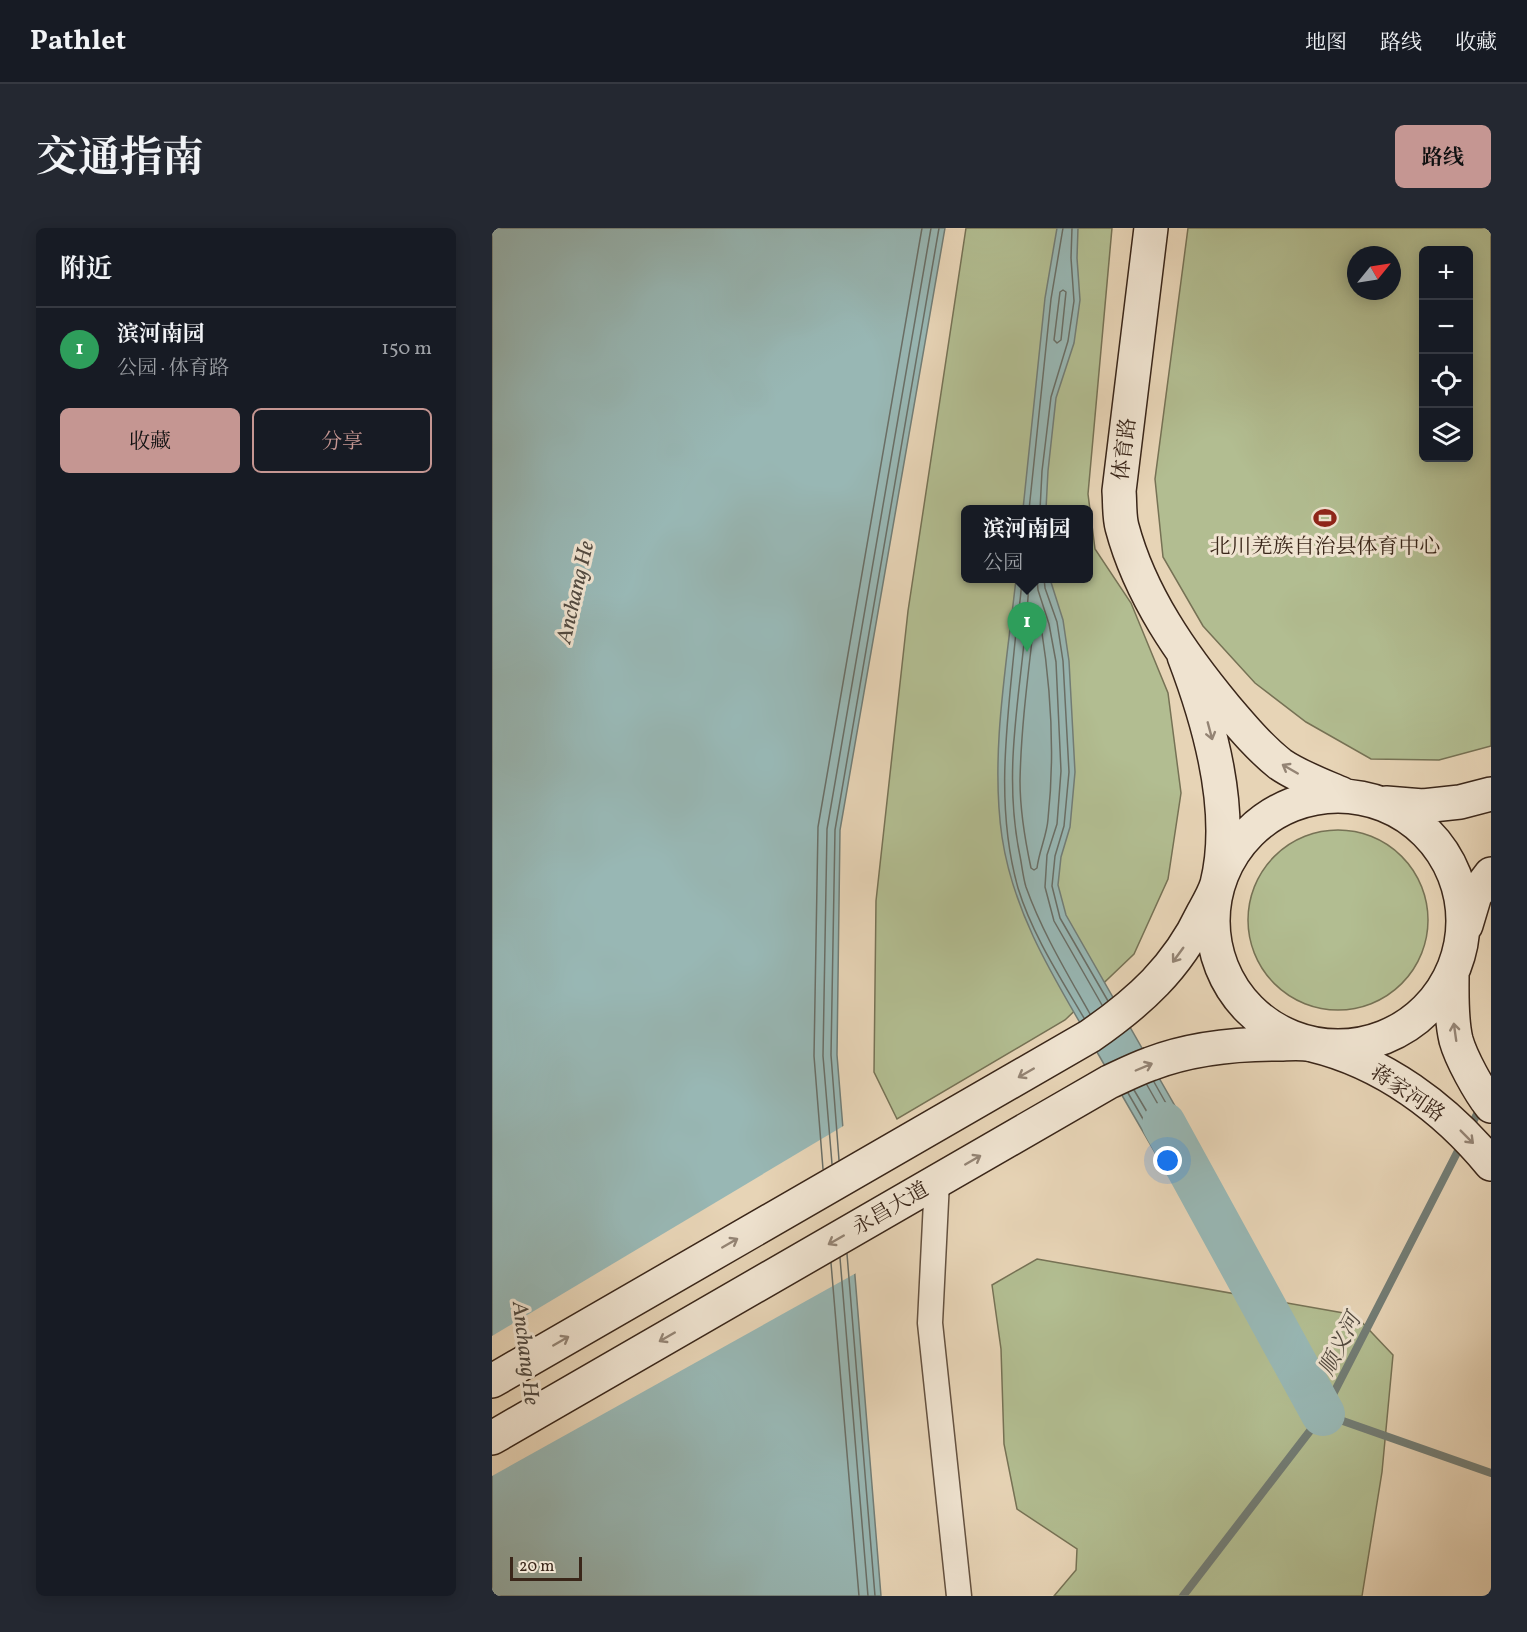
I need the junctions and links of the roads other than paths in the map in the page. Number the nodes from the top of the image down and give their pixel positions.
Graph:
1 (1151, 228) edge
2 (1184, 656) junction
3 (1491, 794) edge
4 (1343, 795) junction
5 (1382, 803) junction
6 (1491, 874) edge
7 (1216, 885) junction
8 (1463, 933) junction
9 (1452, 975) junction
10 (1310, 1044) junction
11 (1484, 1095) edge
12 (1491, 1164) edge
13 (938, 1181) junction
14 (492, 1380) edge
15 (492, 1438) edge
16 (959, 1596) edge

1 - 2 main road, 体育路
4 -> 2 main road, 体育路
2 -> 7 main road, 体育路
3 - 5 main road
4 - 5 main road
4 - 7 main road
5 - 8 main road
6 - 8 main road
7 - 10 main road, 蒋家河路
7 - 14 main road
8 - 9 main road
9 - 10 main road, 永昌大道
11 -> 9 main road
10 -> 12 main road, 蒋家河路
13 -> 10 main road, 永昌大道
13 -> 15 main road, 永昌大道
13 - 16 street

